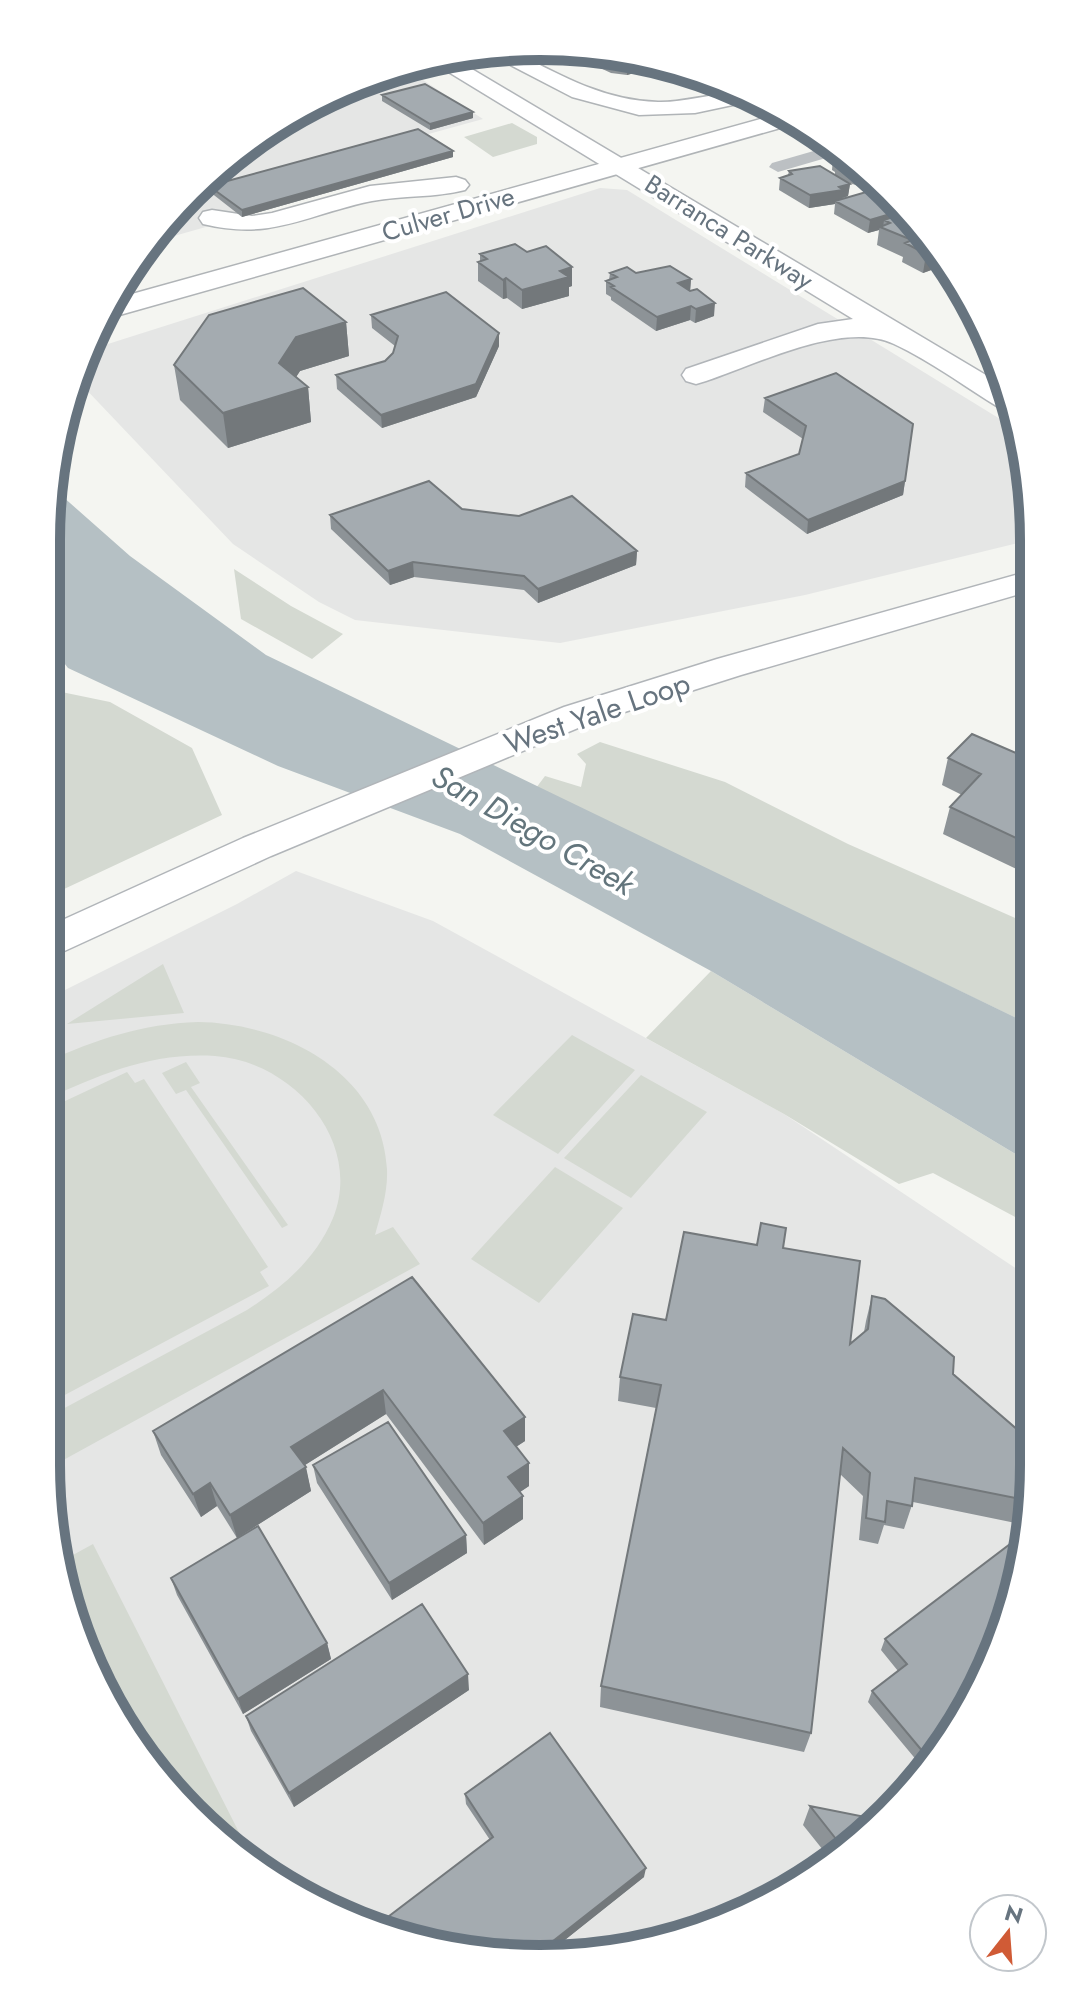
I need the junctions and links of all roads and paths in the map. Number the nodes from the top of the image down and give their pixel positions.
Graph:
1 (515, 61) edge
2 (498, 62) edge
3 (455, 68) edge
4 (728, 99) edge
5 (747, 108) edge
6 (588, 119) dead end
7 (774, 121) edge
8 (650, 144) junction
9 (591, 148) junction
10 (621, 153) junction
11 (825, 154) edge
12 (554, 158) dead end
13 (778, 167) dead end
14 (683, 176) dead end
15 (484, 178) dead end
16 (456, 185) junction
17 (196, 207) edge
18 (722, 228) junction
19 (223, 238) junction
20 (805, 249) dead end
21 (131, 290) edge
22 (121, 305) edge
23 (828, 330) junction
24 (901, 337) junction
25 (983, 356) edge
26 (696, 375) dead end
27 (998, 395) edge
28 (1020, 584) edge
29 (60, 938) edge

1 - 4 main road
2 - 6 main road
3 - 9 main road
5 - 8 main road, Culver Drive
7 - 8 main road, Culver Drive
8 - 10 main road, Culver Drive
8 - 14 main road, Barranca Parkway
9 - 10 main road, Culver Drive
9 - 12 main road, Culver Drive
10 - 18 main road, Barranca Parkway
10 - 22 main road, Culver Drive
11 - 13 street
15 - 16 main road, Culver Drive
16 - 19 main road, Culver Drive
16 - 19 main road
17 - 19 main road
18 - 23 main road
18 - 24 main road, Barranca Parkway
19 - 21 main road
20 - 25 main road, Barranca Parkway
23 - 24 main road
23 - 26 main road
24 - 27 main road, Barranca Parkway
28 - 29 main road, West Yale Loop

